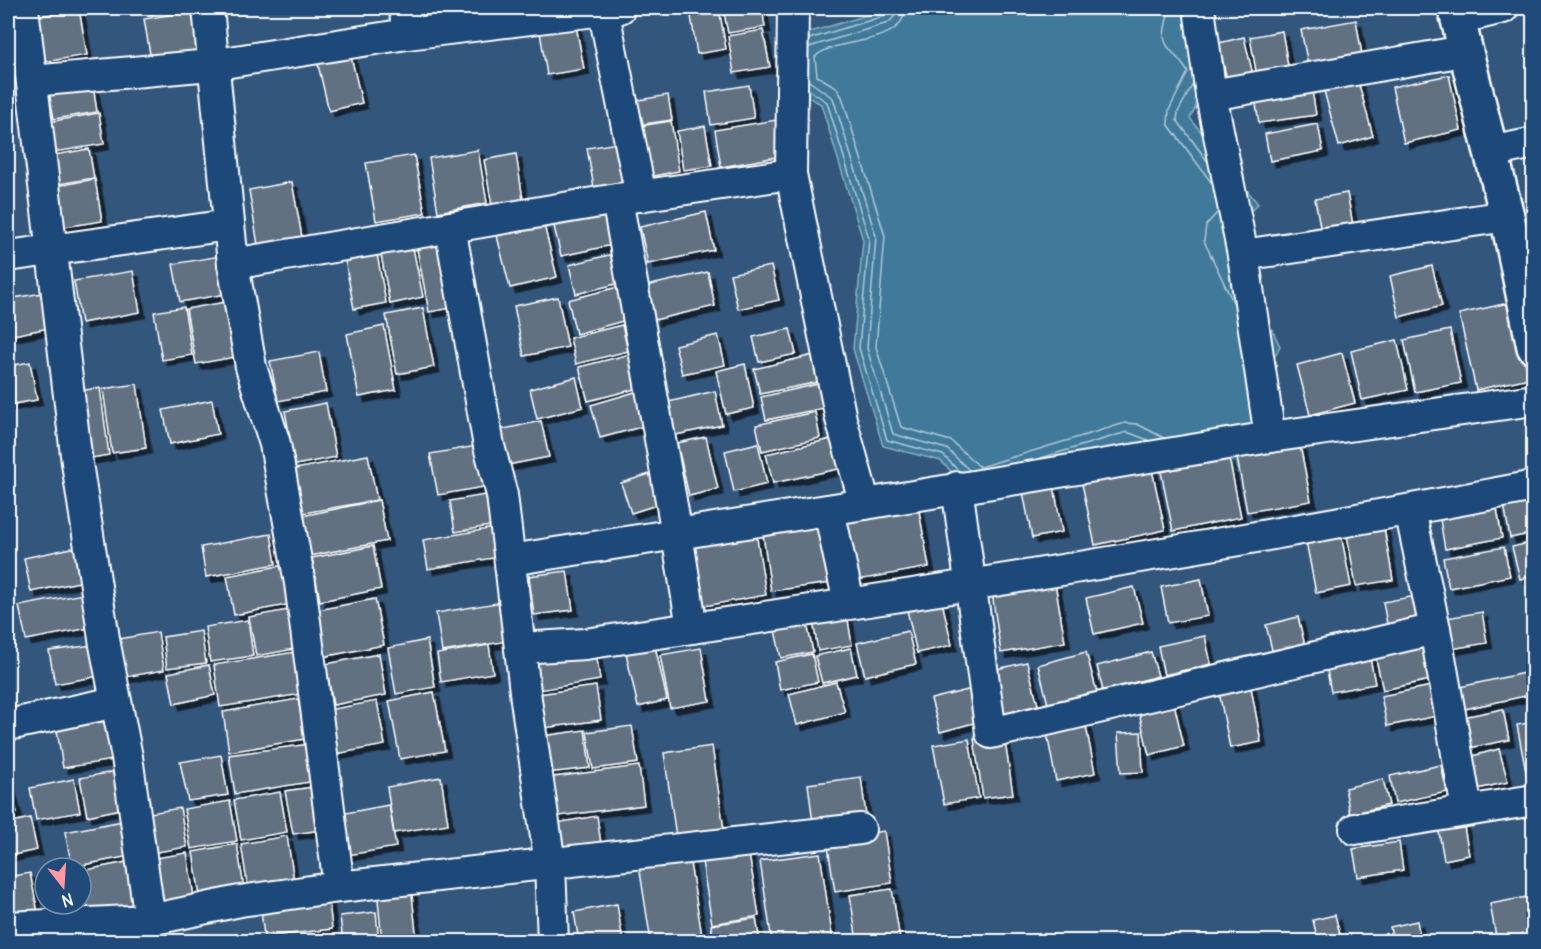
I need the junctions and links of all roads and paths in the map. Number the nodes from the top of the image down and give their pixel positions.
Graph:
1 (23, 8) edge
2 (208, 8) edge
3 (609, 8) edge
4 (793, 8) edge
5 (1199, 8) edge
6 (1503, 8) edge
7 (1457, 13) edge
8 (406, 21) edge
9 (1464, 51) junction
10 (211, 65) junction
11 (23, 72) edge
12 (1211, 95) junction
13 (1533, 143) edge
14 (1491, 152) junction
15 (791, 174) junction
16 (629, 198) junction
17 (1507, 216) junction
18 (229, 225) junction
19 (450, 227) junction
20 (50, 250) junction
21 (1243, 255) junction
22 (8, 256) edge
23 (233, 264) junction
24 (1527, 288) edge
25 (1533, 347) edge
26 (1533, 400) edge
27 (1270, 437) junction
28 (1533, 486) edge
29 (957, 487) junction
30 (865, 504) junction
31 (830, 510) junction
32 (1410, 510) junction
33 (677, 534) junction
34 (510, 560) junction
35 (969, 584) junction
36 (849, 603) junction
37 (692, 627) junction
38 (1435, 629) junction
39 (520, 648) junction
40 (116, 702) junction
41 (8, 725) edge
42 (1533, 800) edge
43 (1467, 810) junction
44 (860, 829) dead end
45 (1355, 829) dead end
46 (550, 864) junction
47 (339, 887) junction
48 (150, 920) junction
49 (8, 927) edge
50 (38, 933) edge
51 (553, 942) edge

1 - 11 street
2 - 10 street
3 - 8 street
3 - 16 street
4 - 15 street
5 - 12 street
6 - 7 street
7 - 9 street
8 - 10 street
9 - 12 street
9 - 14 street
10 - 11 street
10 - 18 street
11 - 20 street
12 - 21 street
13 - 14 street
14 - 17 street
15 - 16 street
15 - 30 street
16 - 19 street
16 - 33 street
17 - 21 street
17 - 24 street
18 - 20 street
18 - 23 street
19 - 23 street
19 - 34 street
20 - 22 street
20 - 40 street
21 - 27 street
23 - 47 street
24 - 25 street
26 - 27 street
27 - 29 street
28 - 32 street
29 - 30 street
29 - 35 street
30 - 31 street
31 - 33 street
31 - 36 street
32 - 35 street
32 - 38 street
33 - 34 street
33 - 37 street
34 - 39 street
35 - 36 street
35 - 38 street
36 - 37 street
37 - 39 street
38 - 43 street
39 - 46 street
40 - 41 street
40 - 48 street
42 - 43 street
43 - 45 street
44 - 46 street
46 - 47 street
46 - 51 street
47 - 48 street
48 - 50 street
49 - 50 street

